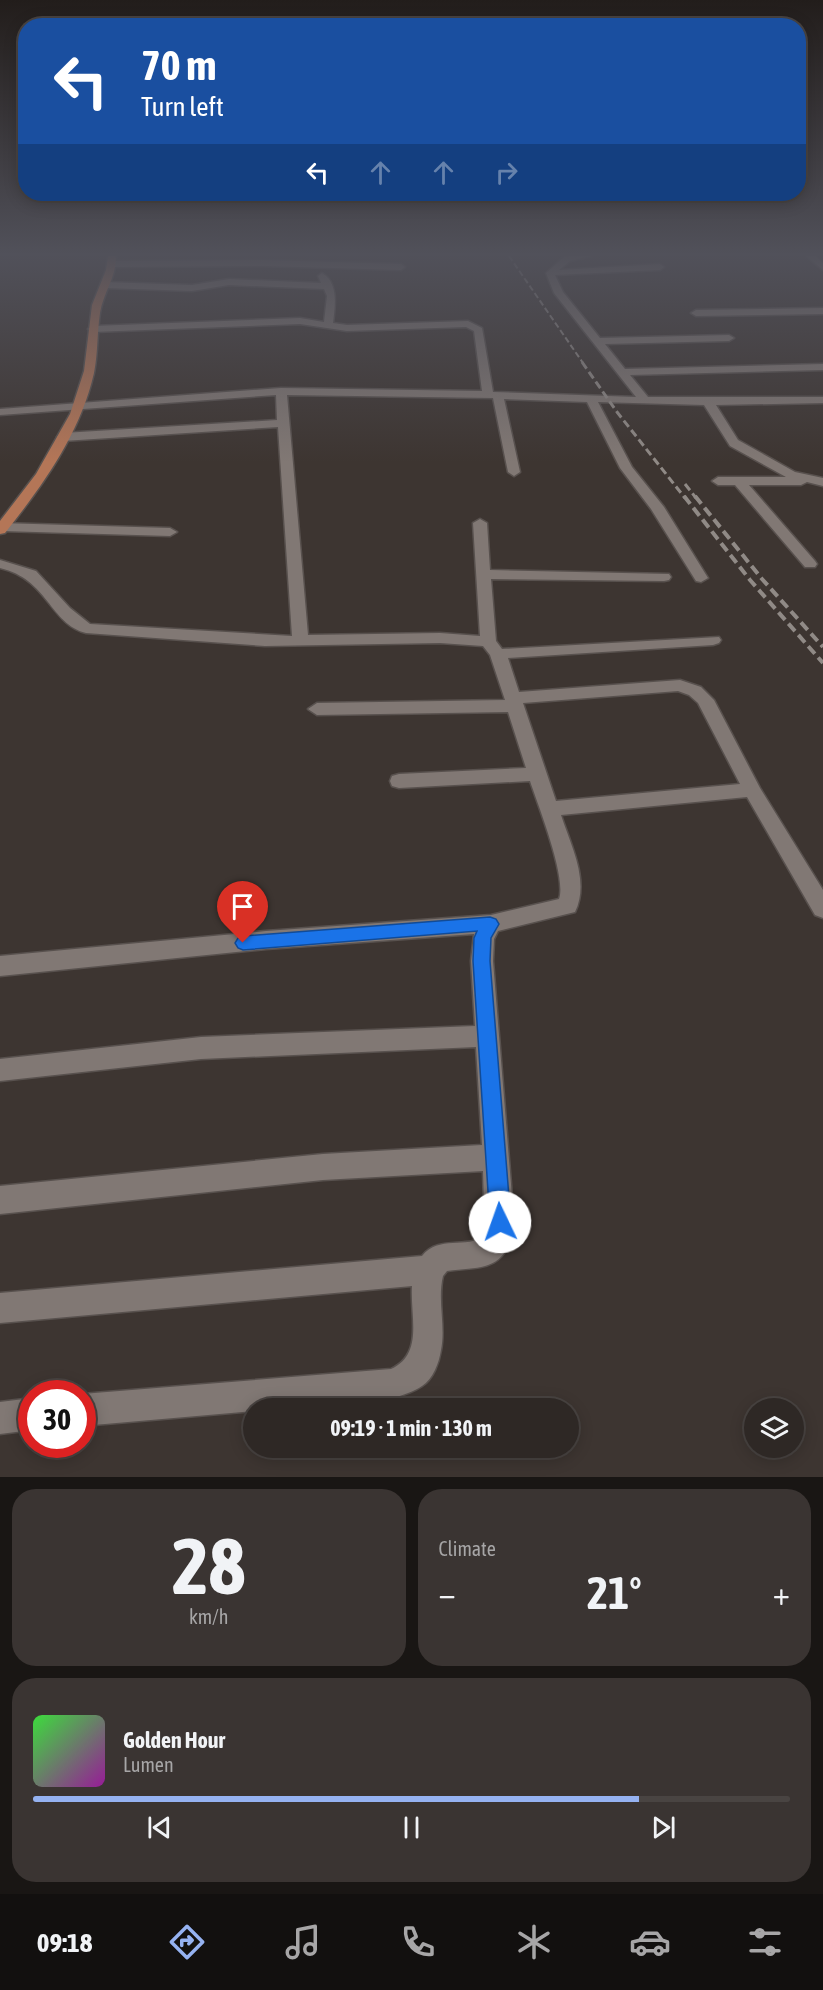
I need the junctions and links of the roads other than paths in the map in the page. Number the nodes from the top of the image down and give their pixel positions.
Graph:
1 (93, 325) edge
2 (198, 325) edge
3 (328, 325) edge
4 (432, 325) edge
5 (465, 325) edge
6 (585, 325) edge
7 (93, 329) junction
8 (729, 338) dead end
9 (598, 341) junction
10 (823, 367) edge
11 (622, 372) junction
12 (282, 391) junction
13 (493, 396) junction
14 (591, 399) junction
15 (644, 400) junction
16 (823, 400) edge
17 (708, 401) junction
18 (798, 401) junction
19 (80, 406) junction
20 (0, 412) edge
21 (823, 413) edge
22 (284, 423) junction
23 (63, 437) junction
24 (514, 472) dead end
25 (718, 481) dead end
26 (739, 481) junction
27 (809, 481) junction
28 (823, 482) edge
29 (480, 523) dead end
30 (1, 528) edge
31 (170, 532) dead end
32 (0, 564) edge
33 (810, 564) dead end
34 (483, 574) junction
35 (664, 578) dead end
36 (701, 578) dead end
37 (713, 640) dead end
38 (300, 641) junction
39 (493, 648) junction
40 (513, 702) junction
41 (317, 709) dead end
42 (537, 774) junction
43 (399, 781) dead end
44 (752, 790) junction
45 (549, 809) junction
46 (823, 909) edge
47 (490, 924) junction
48 (0, 966) edge
49 (488, 1036) junction
50 (0, 1070) edge
51 (496, 1157) junction
52 (0, 1200) edge
53 (430, 1270) junction
54 (0, 1308) edge
55 (96, 1409) edge
56 (18, 1416) edge
57 (0, 1418) edge

1 - 7 main road
2 - 7 street
3 - 4 street
5 - 13 street
6 - 9 street
7 - 19 main road
8 - 9 street
9 - 11 street
10 - 11 street
11 - 15 street
12 - 13 street
12 - 19 street
12 - 22 street
13 - 14 street
13 - 24 street
14 - 15 street
14 - 36 street
15 - 17 street
16 - 18 street
17 - 18 street
17 - 27 street
18 - 21 street
19 - 20 street
19 - 23 main road
22 - 23 street
22 - 38 street
23 - 30 main road
25 - 26 street
26 - 27 street
26 - 33 street
27 - 28 street
29 - 34 street
30 - 31 street
32 - 38 street
34 - 35 street
34 - 39 street
37 - 39 street
38 - 39 street
39 - 40 street
40 - 41 street
40 - 42 street
40 - 44 street
42 - 43 street
42 - 45 street
44 - 45 street
44 - 46 street
45 - 47 street
47 - 48 street
47 - 49 street
49 - 50 street
49 - 51 street
51 - 52 street
51 - 53 street
53 - 54 street
53 - 55 street
56 - 57 street

